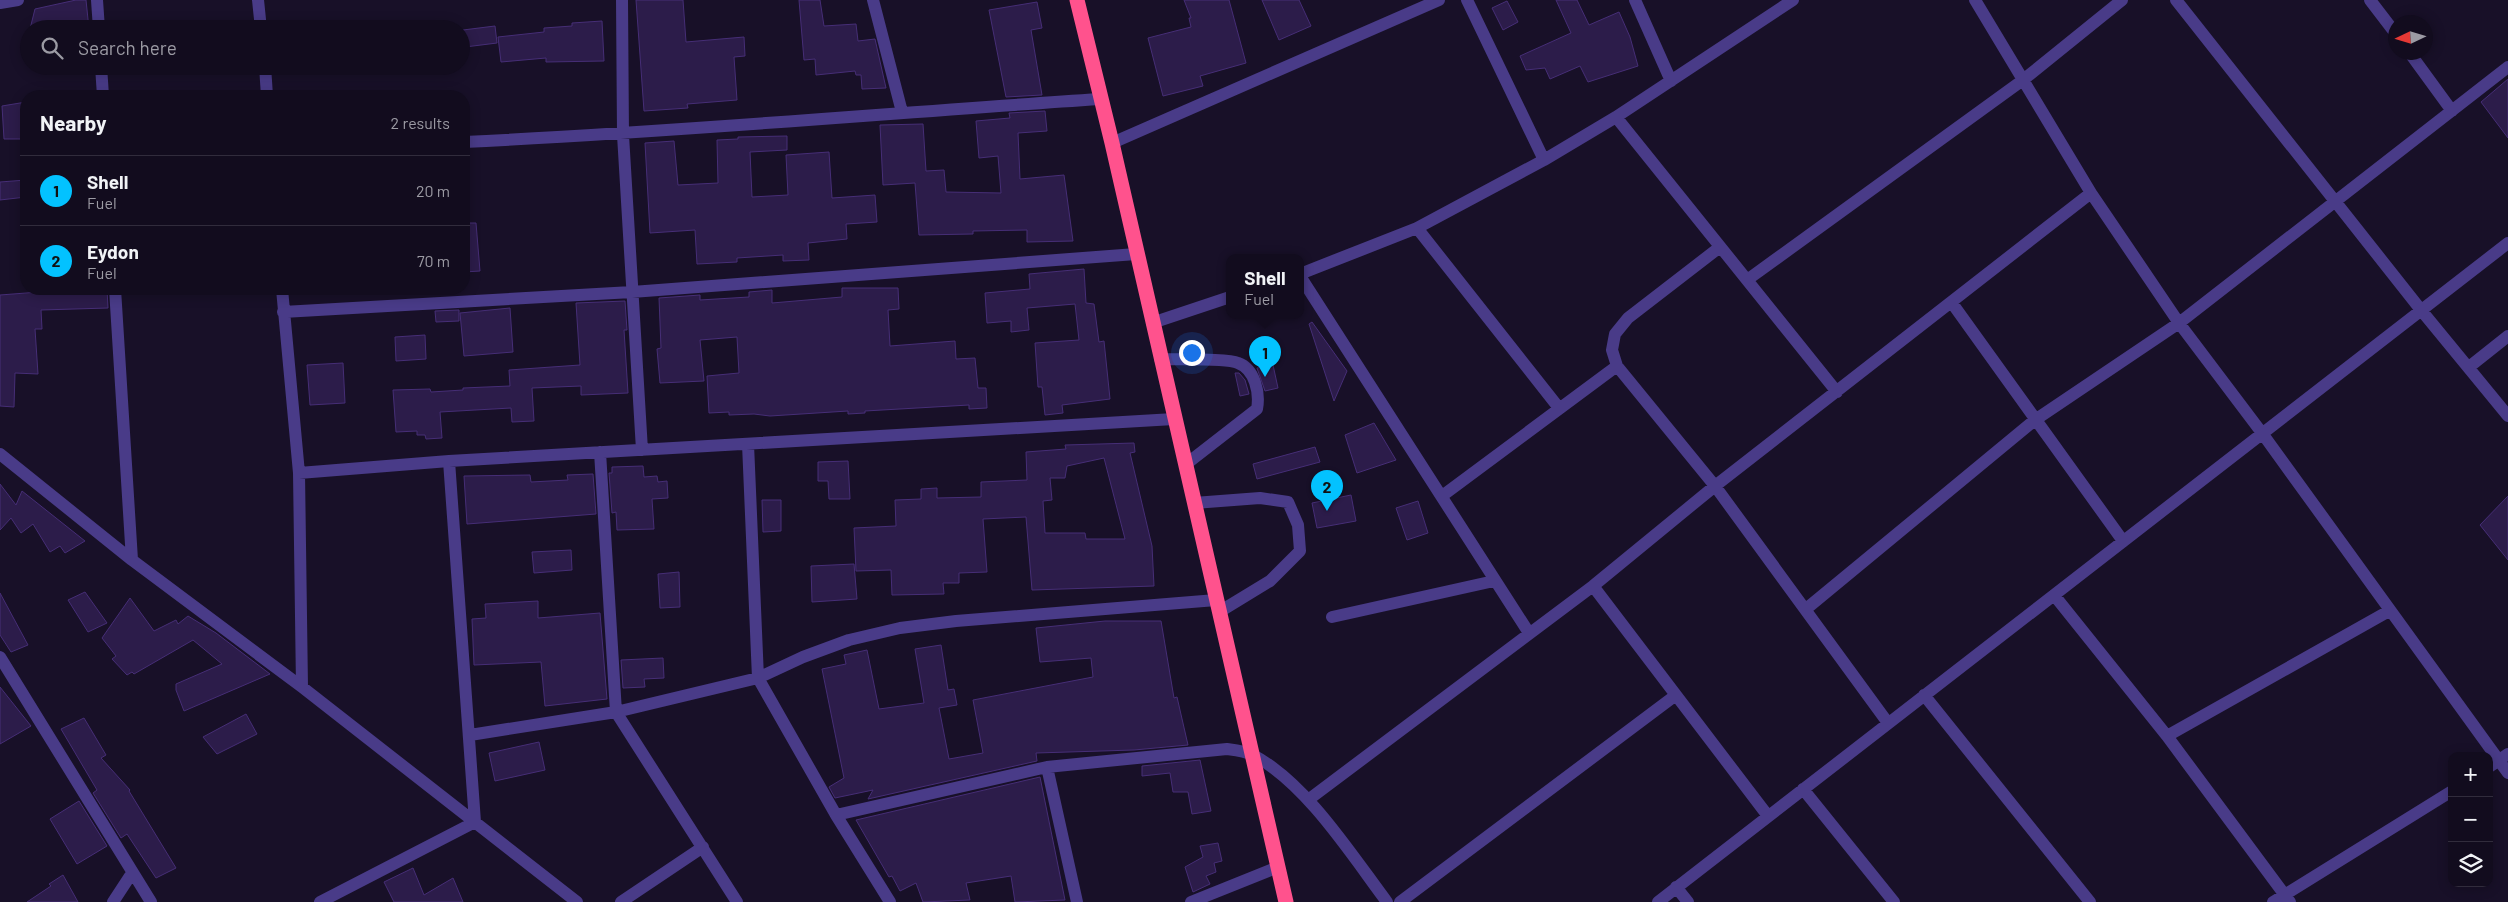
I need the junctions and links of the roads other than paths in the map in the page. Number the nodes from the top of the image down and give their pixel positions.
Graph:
1 (18, 0) edge
2 (97, 0) edge
3 (258, 0) edge
4 (622, 0) edge
5 (873, 0) edge
6 (1077, 0) edge
7 (1439, 0) edge
8 (1467, 0) edge
9 (1635, 0) edge
10 (1793, 0) edge
11 (1974, 0) edge
12 (2122, 0) edge
13 (2176, 0) edge
14 (2370, 0) edge
15 (0, 4) edge
16 (98, 20) edge
17 (260, 20) edge
18 (2388, 24) edge
19 (2415, 60) edge
20 (2508, 67) edge
21 (102, 75) edge
22 (265, 75) edge
23 (1671, 80) junction
24 (2023, 80) junction
25 (103, 90) edge
26 (266, 90) edge
27 (1100, 99) junction
28 (2452, 111) junction
29 (902, 112) junction
30 (1616, 117) junction
31 (623, 135) junction
32 (470, 142) edge
33 (1112, 143) junction
34 (1544, 160) junction
35 (2091, 193) junction
36 (2335, 201) junction
37 (1417, 228) junction
38 (2508, 243) edge
39 (1720, 247) junction
40 (1136, 254) junction
41 (1304, 273) edge
42 (1747, 280) junction
43 (1304, 281) edge
44 (632, 292) junction
45 (115, 295) edge
46 (282, 295) edge
47 (1226, 298) edge
48 (1952, 303) junction
49 (2421, 310) junction
50 (283, 312) junction
51 (1152, 323) junction
52 (2178, 323) junction
53 (2508, 336) edge
54 (1160, 359) junction
55 (1617, 366) junction
56 (2469, 367) junction
57 (1837, 392) junction
58 (1559, 408) junction
59 (2508, 416) edge
60 (1174, 419) junction
61 (2035, 420) junction
62 (2262, 433) junction
63 (748, 444) junction
64 (642, 450) junction
65 (600, 452) junction
66 (0, 454) edge
67 (449, 461) junction
68 (1185, 466) junction
69 (300, 473) junction
70 (1714, 486) junction
71 (1442, 496) junction
72 (1194, 503) junction
73 (2124, 541) junction
74 (132, 560) junction
75 (1494, 581) junction
76 (1593, 586) junction
77 (2054, 595) junction
78 (1217, 606) junction
79 (1806, 609) junction
80 (2389, 611) junction
81 (1332, 617) dead end
82 (1529, 632) junction
83 (0, 656) edge
84 (758, 678) junction
85 (302, 687) junction
86 (1676, 695) junction
87 (1924, 696) junction
88 (616, 712) junction
89 (1888, 723) junction
90 (470, 735) junction
91 (2167, 736) junction
92 (1251, 754) junction
93 (2499, 761) edge
94 (1047, 767) junction
95 (2508, 773) edge
96 (1803, 789) junction
97 (2448, 794) edge
98 (1308, 800) junction
99 (836, 815) junction
100 (1768, 816) junction
101 (475, 822) junction
102 (703, 847) junction
103 (1278, 867) junction
104 (132, 873) junction
105 (1676, 887) junction
106 (2287, 898) edge
107 (113, 902) edge
108 (151, 902) edge
109 (320, 902) edge
110 (577, 902) edge
111 (621, 902) edge
112 (737, 902) edge
113 (890, 902) edge
114 (1078, 902) edge
115 (1191, 902) edge
116 (1286, 902) edge
117 (1387, 902) edge
118 (1400, 902) edge
119 (1658, 902) edge
120 (1688, 902) edge
121 (1894, 902) edge
122 (2090, 902) edge
123 (2273, 902) edge

1 - 15 street
2 - 16 street
3 - 17 street
4 - 31 street
5 - 29 street
6 - 27 highway
7 - 33 street
8 - 34 street
9 - 23 street
10 - 23 street
11 - 24 street
12 - 24 street
13 - 36 street
14 - 18 street
19 - 28 street
20 - 28 street
21 - 25 street
22 - 26 street
23 - 30 street
24 - 35 street
24 - 42 street
27 - 29 street
27 - 33 highway
28 - 36 street
29 - 31 street
30 - 34 street
30 - 39 street
31 - 32 street
31 - 44 street
33 - 40 highway
34 - 37 street
35 - 48 street
35 - 52 street
36 - 49 street
36 - 52 street
37 - 41 street
37 - 58 street
38 - 49 street
39 - 42 street
39 - 55 street
40 - 44 street
40 - 51 highway
42 - 57 street
43 - 71 street
44 - 50 street
44 - 64 street
45 - 74 street
46 - 50 street
47 - 51 street
48 - 57 street
48 - 61 street
49 - 56 street
49 - 62 street
50 - 69 street
51 - 54 highway
52 - 61 street
52 - 62 street
53 - 56 street
54 - 60 highway
54 - 68 street
55 - 58 street
55 - 70 street
56 - 59 street
57 - 70 street
58 - 71 street
60 - 63 street
60 - 68 highway
61 - 73 street
61 - 79 street
62 - 73 street
62 - 80 street
63 - 64 street
63 - 84 street
64 - 65 street
65 - 67 street
65 - 88 street
66 - 74 street
67 - 69 street
67 - 90 street
68 - 72 highway
69 - 85 street
70 - 76 street
70 - 79 street
71 - 75 street
72 - 78 highway
72 - 78 street
73 - 77 street
74 - 85 street
75 - 81 street
75 - 82 street
76 - 82 street
76 - 86 street
77 - 87 street
77 - 91 street
78 - 84 street
78 - 92 highway
79 - 89 street
80 - 91 street
80 - 93 street
82 - 98 street
83 - 104 street
84 - 88 street
84 - 99 street
85 - 101 street
86 - 100 street
86 - 118 street
87 - 89 street
87 - 122 street
88 - 90 street
88 - 102 street
89 - 96 street
90 - 101 street
91 - 106 street
92 - 94 street
92 - 98 street
92 - 103 highway
93 - 95 street
94 - 99 street
94 - 114 street
96 - 100 street
96 - 121 street
97 - 106 street
98 - 117 street
99 - 113 street
100 - 105 street
101 - 109 street
101 - 110 street
102 - 111 street
102 - 112 street
103 - 115 street
103 - 116 highway
104 - 107 street
104 - 108 street
105 - 119 street
105 - 120 street
106 - 123 street

